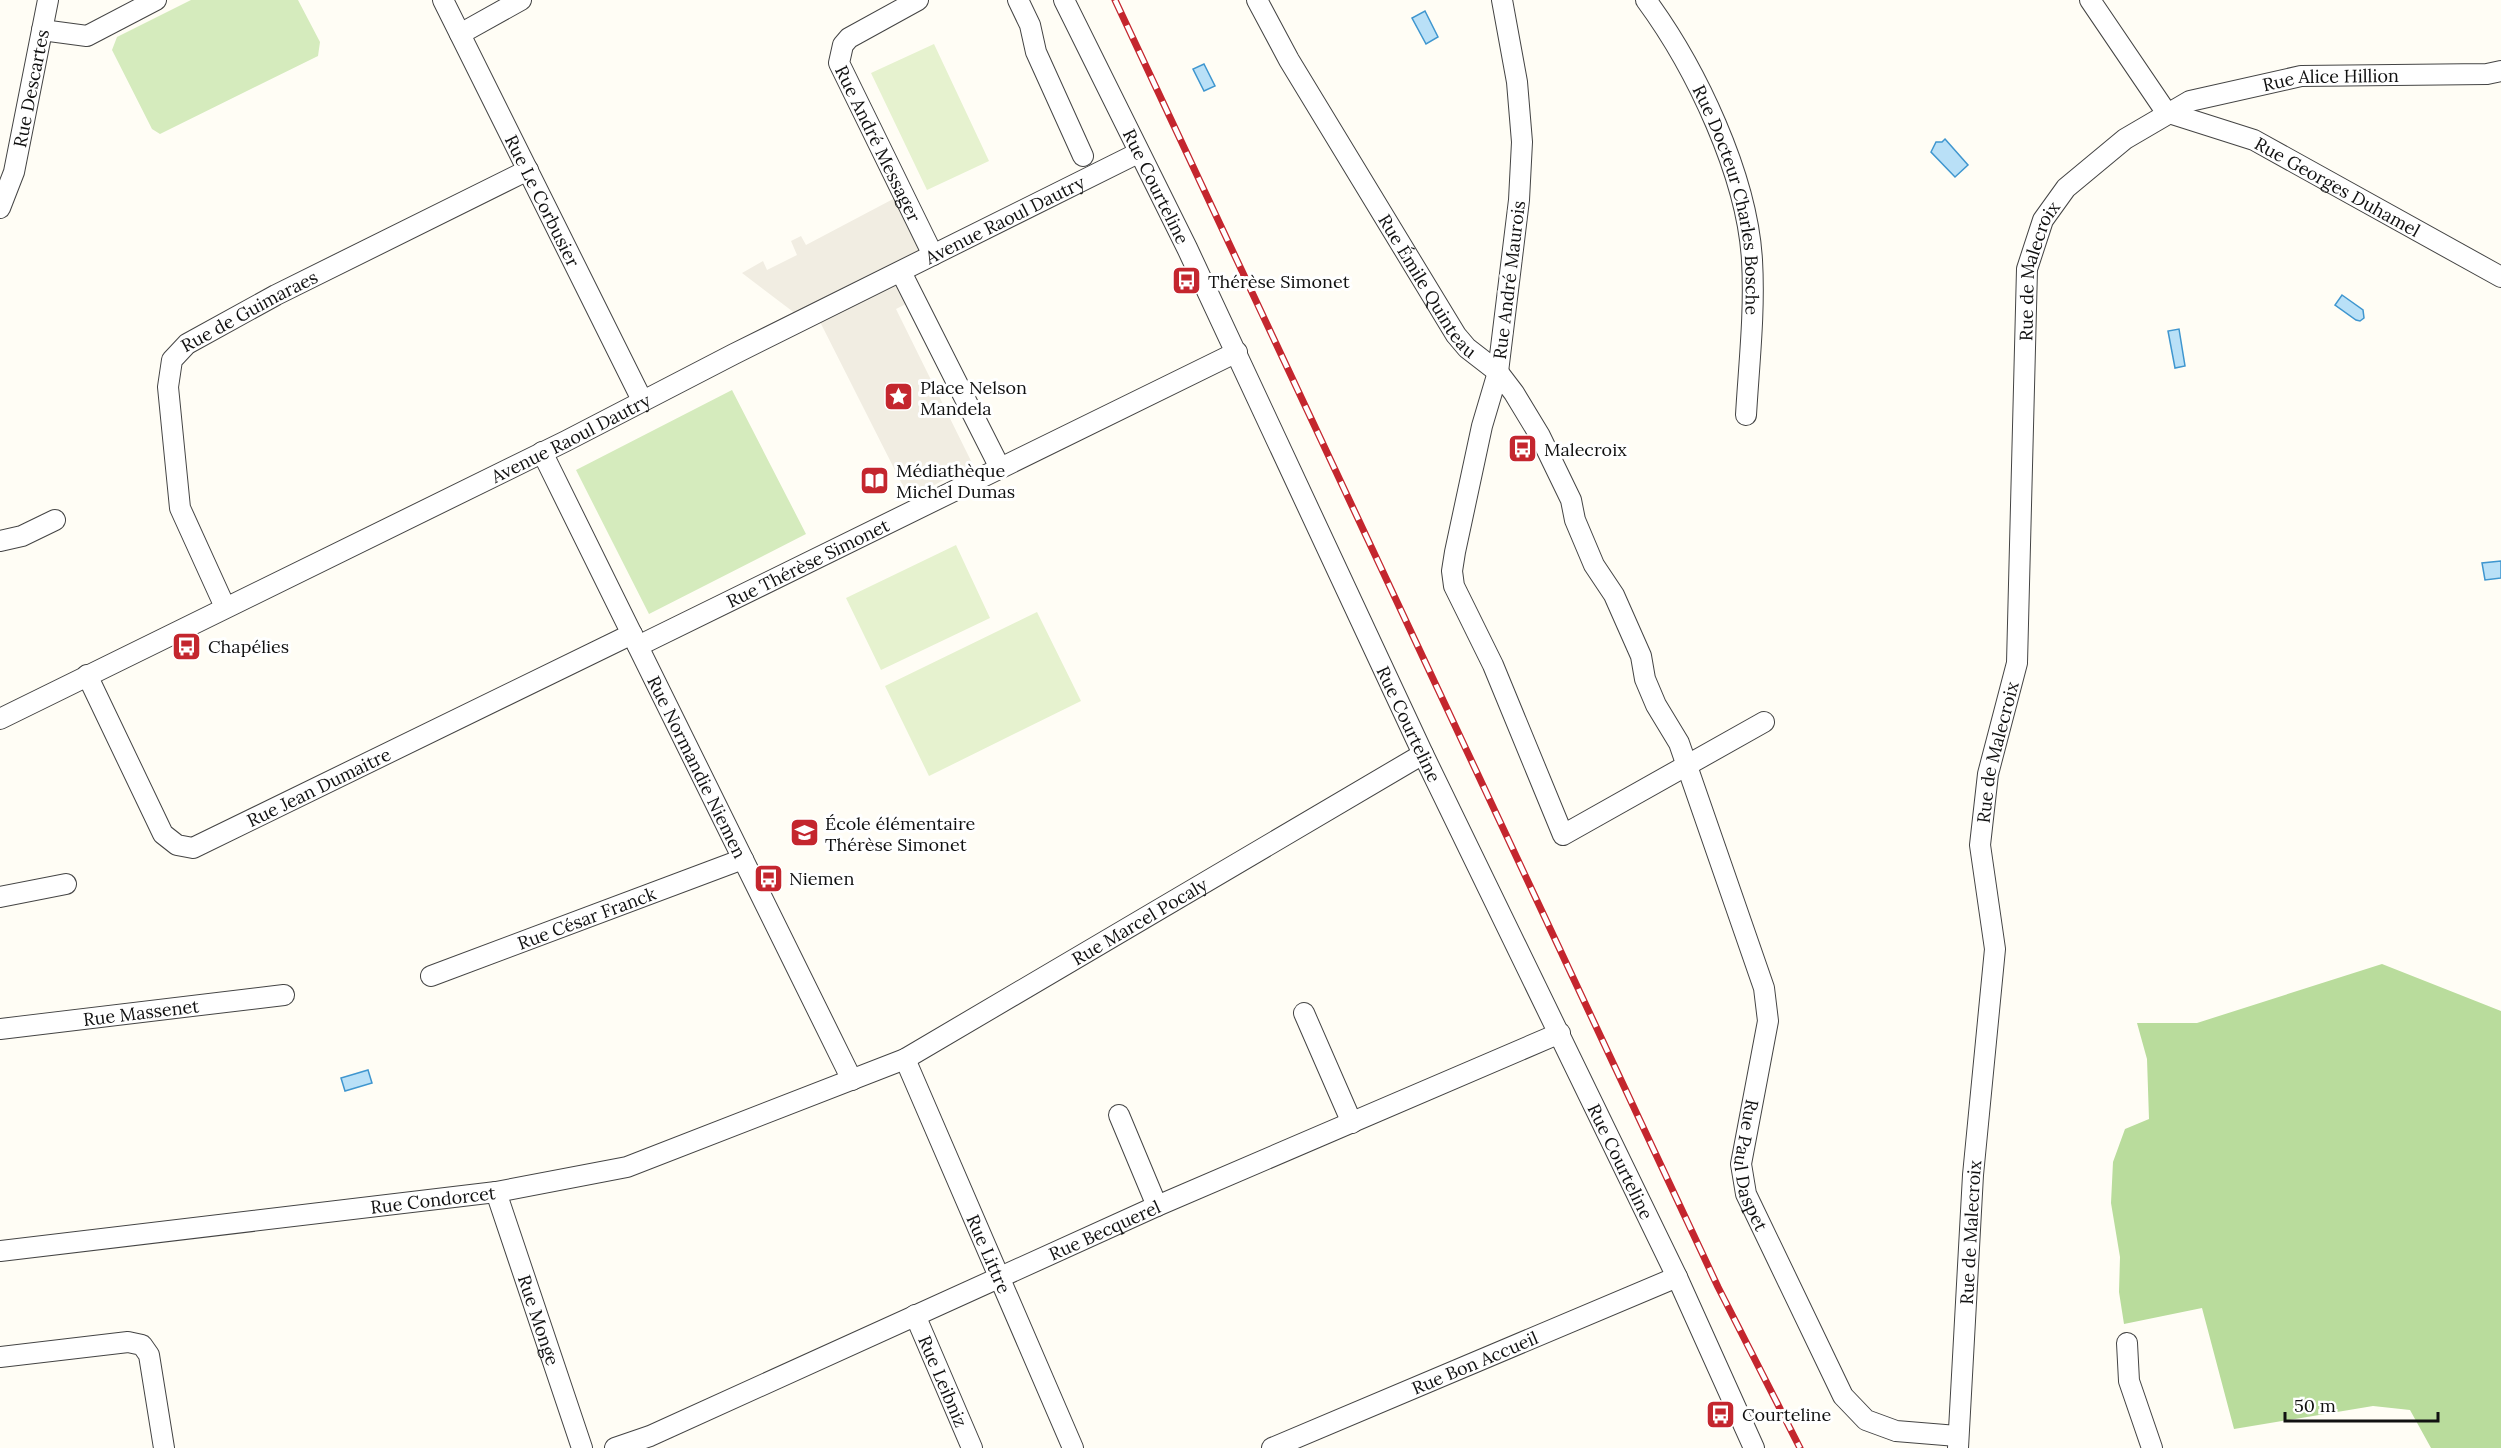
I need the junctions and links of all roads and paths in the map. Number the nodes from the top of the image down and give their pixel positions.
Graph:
1 (48, 0) edge
2 (156, 0) edge
3 (443, 0) edge
4 (521, 0) edge
5 (918, 0) edge
6 (1018, 0) edge
7 (1064, 0) edge
8 (1257, 0) edge
9 (1502, 0) edge
10 (1646, 0) edge
11 (2090, 0) edge
12 (42, 30) junction
13 (460, 34) junction
14 (2501, 71) edge
15 (2166, 112) junction
16 (1138, 153) junction
17 (1083, 156) dead end
18 (528, 170) junction
19 (0, 208) edge
20 (933, 255) junction
21 (902, 272) junction
22 (2501, 277) edge
23 (1237, 352) junction
24 (1498, 372) junction
25 (642, 400) junction
26 (1746, 415) dead end
27 (542, 452) junction
28 (1008, 464) junction
29 (55, 520) dead end
30 (0, 541) edge
31 (225, 607) junction
32 (635, 640) junction
33 (87, 675) junction
34 (0, 718) edge
35 (1764, 722) dead end
36 (1423, 754) junction
37 (1688, 766) junction
38 (743, 859) junction
39 (66, 884) dead end
40 (0, 897) edge
41 (431, 976) dead end
42 (284, 995) dead end
43 (1304, 1013) dead end
44 (0, 1029) edge
45 (1560, 1033) junction
46 (905, 1059) junction
47 (852, 1080) junction
48 (1119, 1115) dead end
49 (1352, 1123) junction
50 (496, 1192) junction
51 (1157, 1206) junction
52 (0, 1251) edge
53 (1677, 1277) junction
54 (1000, 1279) junction
55 (915, 1316) junction
56 (2127, 1343) dead end
57 (0, 1357) edge
58 (654, 1442) edge
59 (1957, 1442) edge
60 (164, 1448) edge
61 (582, 1448) edge
62 (615, 1448) edge
63 (972, 1448) edge
64 (1073, 1448) edge
65 (1272, 1448) edge
66 (1754, 1448) edge
67 (2152, 1448) edge

1 - 12 street, Rue Descartes
2 - 12 street
3 - 13 street, Rue Le Corbusier
4 - 13 street
5 - 20 street, Rue André Messager
6 - 17 street
7 - 16 street, Rue Courteline
8 - 24 street, Rue Émile Quinteau
9 - 24 street, Rue André Maurois
10 - 26 street, Rue Docteur Charles Bosche
11 - 15 street
12 - 19 street, Rue Descartes
13 - 18 street, Rue Le Corbusier
14 - 15 street, Rue Alice Hillion
15 - 22 street, Rue Georges Duhamel
15 - 59 street, Rue de Malecroix
16 - 20 street, Avenue Raoul Dautry
16 - 23 street, Rue Courteline
18 - 25 street, Rue Le Corbusier
18 - 31 street, Rue de Guimaraes
20 - 21 street, Avenue Raoul Dautry
21 - 25 street, Avenue Raoul Dautry
21 - 28 street
23 - 28 street, Rue Thérèse Simonet
23 - 36 street, Rue Courteline
24 - 37 street, Rue André Maurois
24 - 37 street
25 - 27 street, Avenue Raoul Dautry
27 - 31 street, Avenue Raoul Dautry
27 - 32 street, Rue Normandie Niemen
28 - 32 street, Rue Thérèse Simonet
29 - 30 street
31 - 33 street, Avenue Raoul Dautry
32 - 33 street, Rue Jean Dumaitre
32 - 38 street, Rue Normandie Niemen
33 - 34 street, Avenue Raoul Dautry
35 - 37 street
36 - 45 street, Rue Courteline
36 - 46 street, Rue Marcel Pocaly
37 - 59 street, Rue Paul Daspet
38 - 41 street, Rue César Franck
38 - 47 street, Rue Normandie Niemen
39 - 40 street
42 - 44 street, Rue Massenet
43 - 49 street
45 - 49 street, Rue Becquerel
45 - 53 street, Rue Courteline
46 - 47 street, Rue Marcel Pocaly
46 - 54 street, Rue Littre
47 - 50 street, Rue Condorcet
48 - 51 street
49 - 51 street, Rue Becquerel
50 - 52 street, Rue Condorcet
50 - 61 street, Rue Monge
51 - 54 street, Rue Becquerel
53 - 65 street, Rue Bon Accueil
53 - 66 street, Rue Courteline
54 - 55 street, Rue Becquerel
54 - 64 street, Rue Littre
55 - 58 street, Rue Becquerel
55 - 63 street, Rue Leibniz
56 - 67 street
57 - 60 street
58 - 62 street, Rue Becquerel

